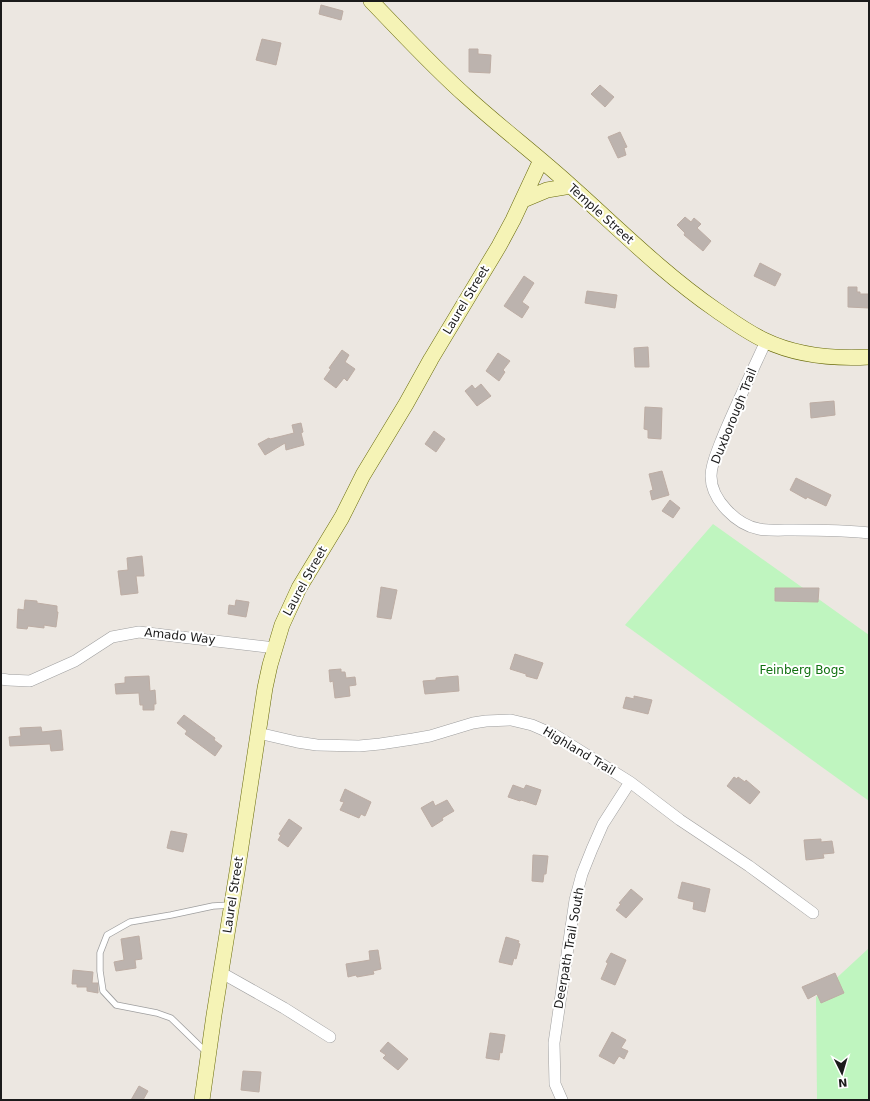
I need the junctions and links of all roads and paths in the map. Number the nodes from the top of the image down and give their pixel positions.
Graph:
1 (371, 1) edge
2 (541, 160) junction
3 (571, 186) junction
4 (523, 200) junction
5 (766, 341) junction
6 (869, 358) edge
7 (869, 533) edge
8 (274, 648) junction
9 (1, 679) edge
10 (258, 733) junction
11 (630, 782) junction
12 (232, 905) junction
13 (813, 913) dead end
14 (220, 972) junction
15 (330, 1037) dead end
16 (208, 1053) junction
17 (202, 1100) edge
18 (562, 1100) edge

1 - 2 main road, Temple Street
2 - 3 main road, Temple Street
2 - 4 main road, Laurel Street
3 - 4 main road
3 - 5 main road, Temple Street
4 - 8 main road, Laurel Street
5 - 6 main road, Temple Street
5 - 7 street, Duxborough Trail
8 - 9 street, Amado Way
8 - 10 main road, Laurel Street
10 - 11 street, Highland Trail
10 - 12 main road, Laurel Street
11 - 13 street, Highland Trail
11 - 18 street, Deerpath Trail South
12 - 14 main road, Laurel Street
12 - 16 lane
14 - 15 street
14 - 16 main road, Laurel Street
16 - 17 main road, Laurel Street

